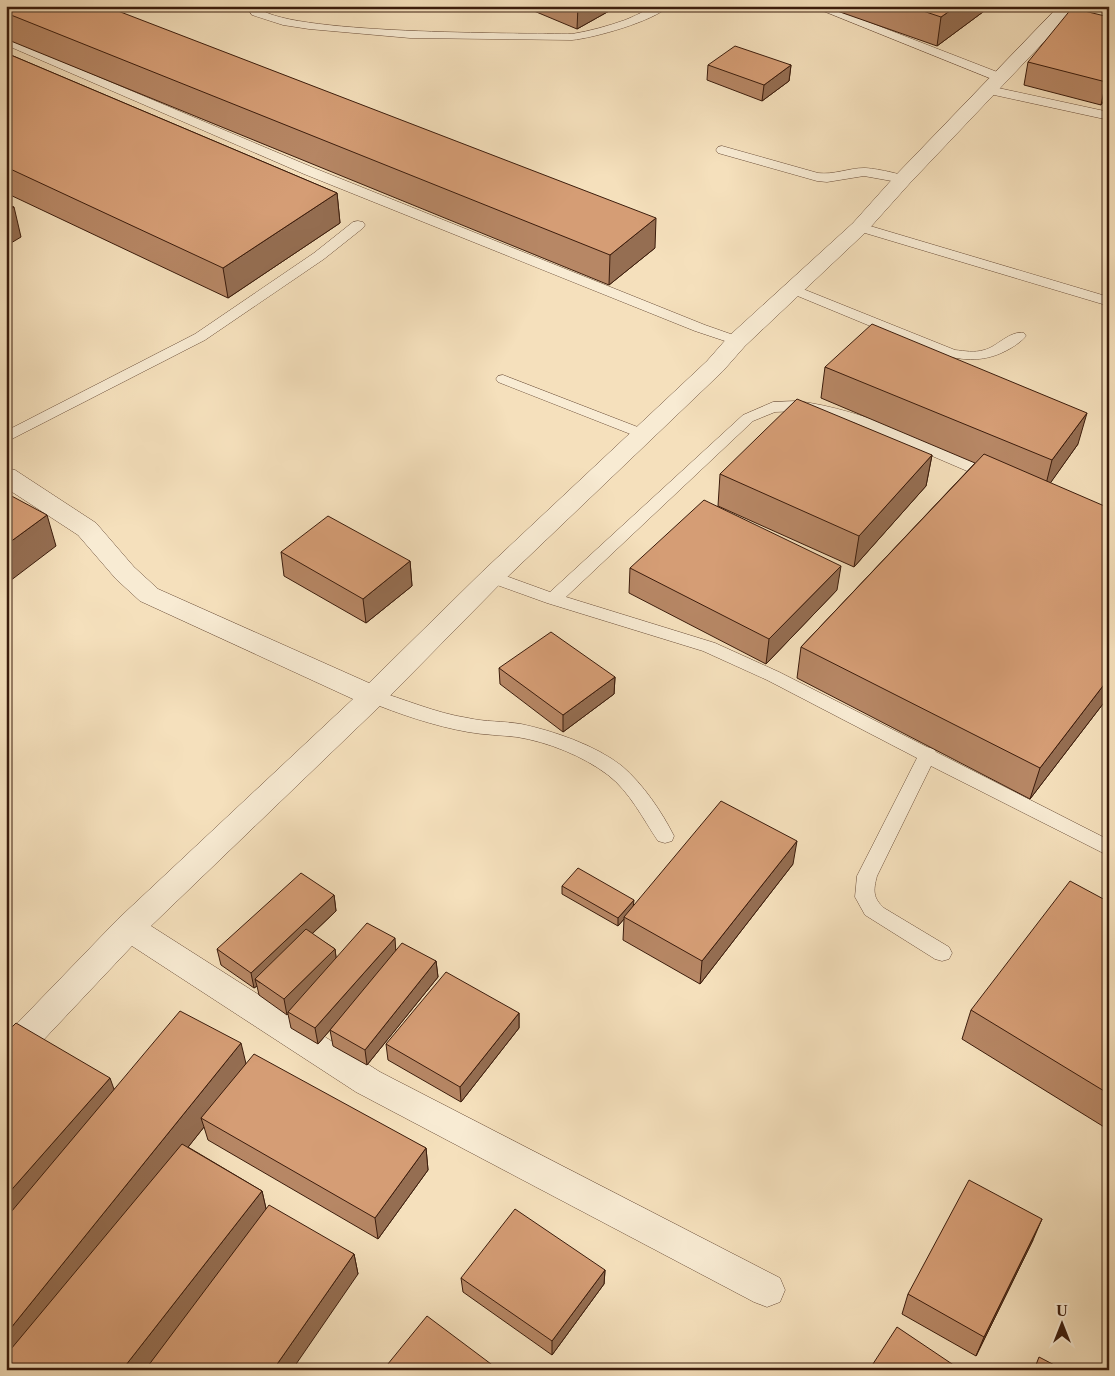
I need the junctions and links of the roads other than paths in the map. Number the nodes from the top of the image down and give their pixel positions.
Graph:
1 (251, 6) edge
2 (664, 6) edge
3 (816, 6) edge
4 (1067, 16) edge
5 (6, 41) edge
6 (995, 84) junction
7 (1109, 116) edge
8 (722, 150) dead end
9 (903, 179) junction
10 (358, 225) dead end
11 (860, 227) junction
12 (793, 289) junction
13 (1109, 302) edge
14 (1019, 336) dead end
15 (737, 341) junction
16 (504, 379) dead end
17 (643, 434) junction
18 (6, 437) edge
19 (6, 476) edge
20 (1005, 481) edge
21 (492, 577) junction
22 (553, 599) junction
23 (373, 696) junction
24 (928, 754) junction
25 (665, 836) dead end
26 (1109, 849) edge
27 (129, 928) junction
28 (942, 953) dead end
29 (6, 1058) edge
30 (767, 1290) dead end

1 - 2 lane
3 - 6 lane
4 - 6 street
5 - 15 lane
6 - 7 lane
6 - 9 street
8 - 9 lane
9 - 11 street
10 - 18 lane
11 - 12 street
11 - 13 lane
12 - 14 lane
12 - 15 street
15 - 17 street
16 - 17 lane
17 - 21 street
19 - 23 street
20 - 22 lane
21 - 22 lane
21 - 23 street
22 - 24 lane
23 - 25 lane
23 - 27 street
24 - 26 lane
24 - 28 lane
27 - 29 street
27 - 30 street

